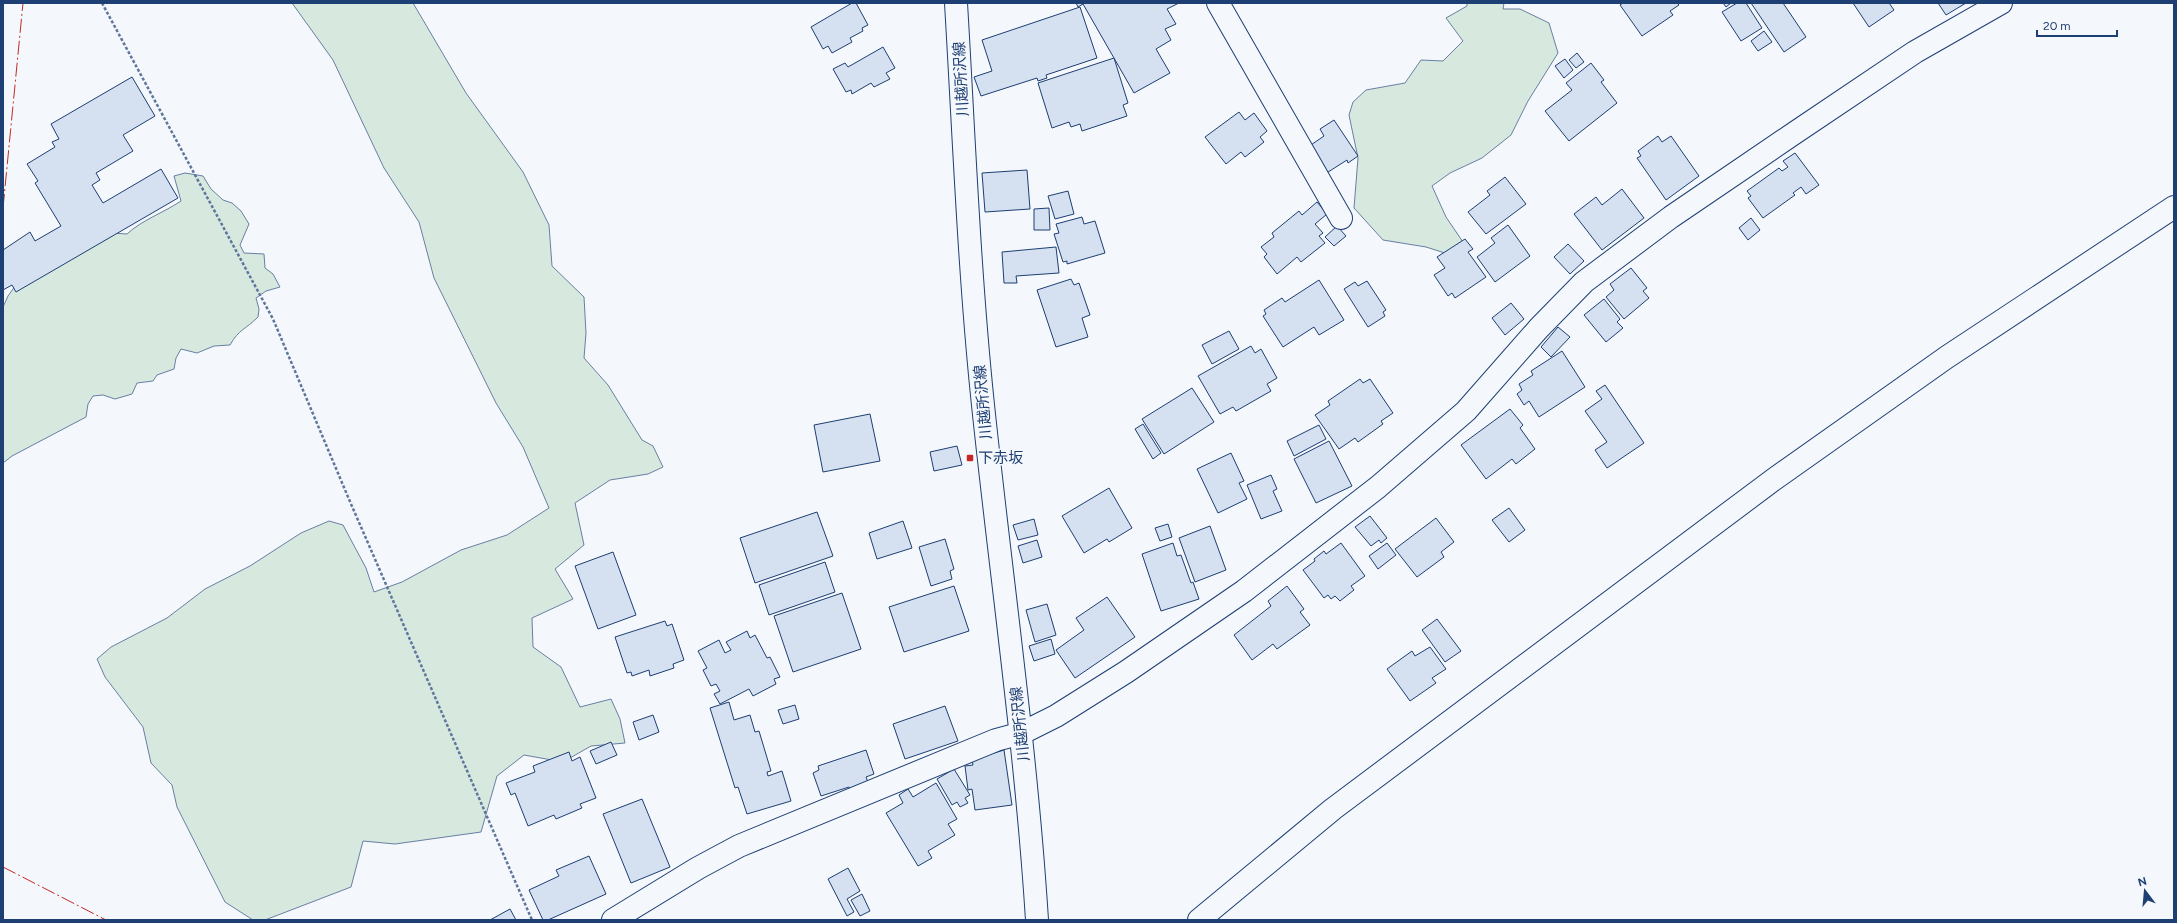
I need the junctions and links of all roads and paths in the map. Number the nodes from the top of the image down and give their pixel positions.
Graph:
1 (102, 3) edge
2 (956, 3) edge
3 (1218, 3) edge
4 (2001, 3) edge
5 (2174, 207) edge
6 (1341, 218) dead end
7 (1022, 733) junction
8 (532, 920) edge
9 (613, 920) edge
10 (1037, 920) edge
11 (1199, 920) edge

1 - 8 path
2 - 7 street, 川越所沢線
3 - 6 street
4 - 7 street
5 - 11 street
7 - 9 street
7 - 10 street, 川越所沢線

